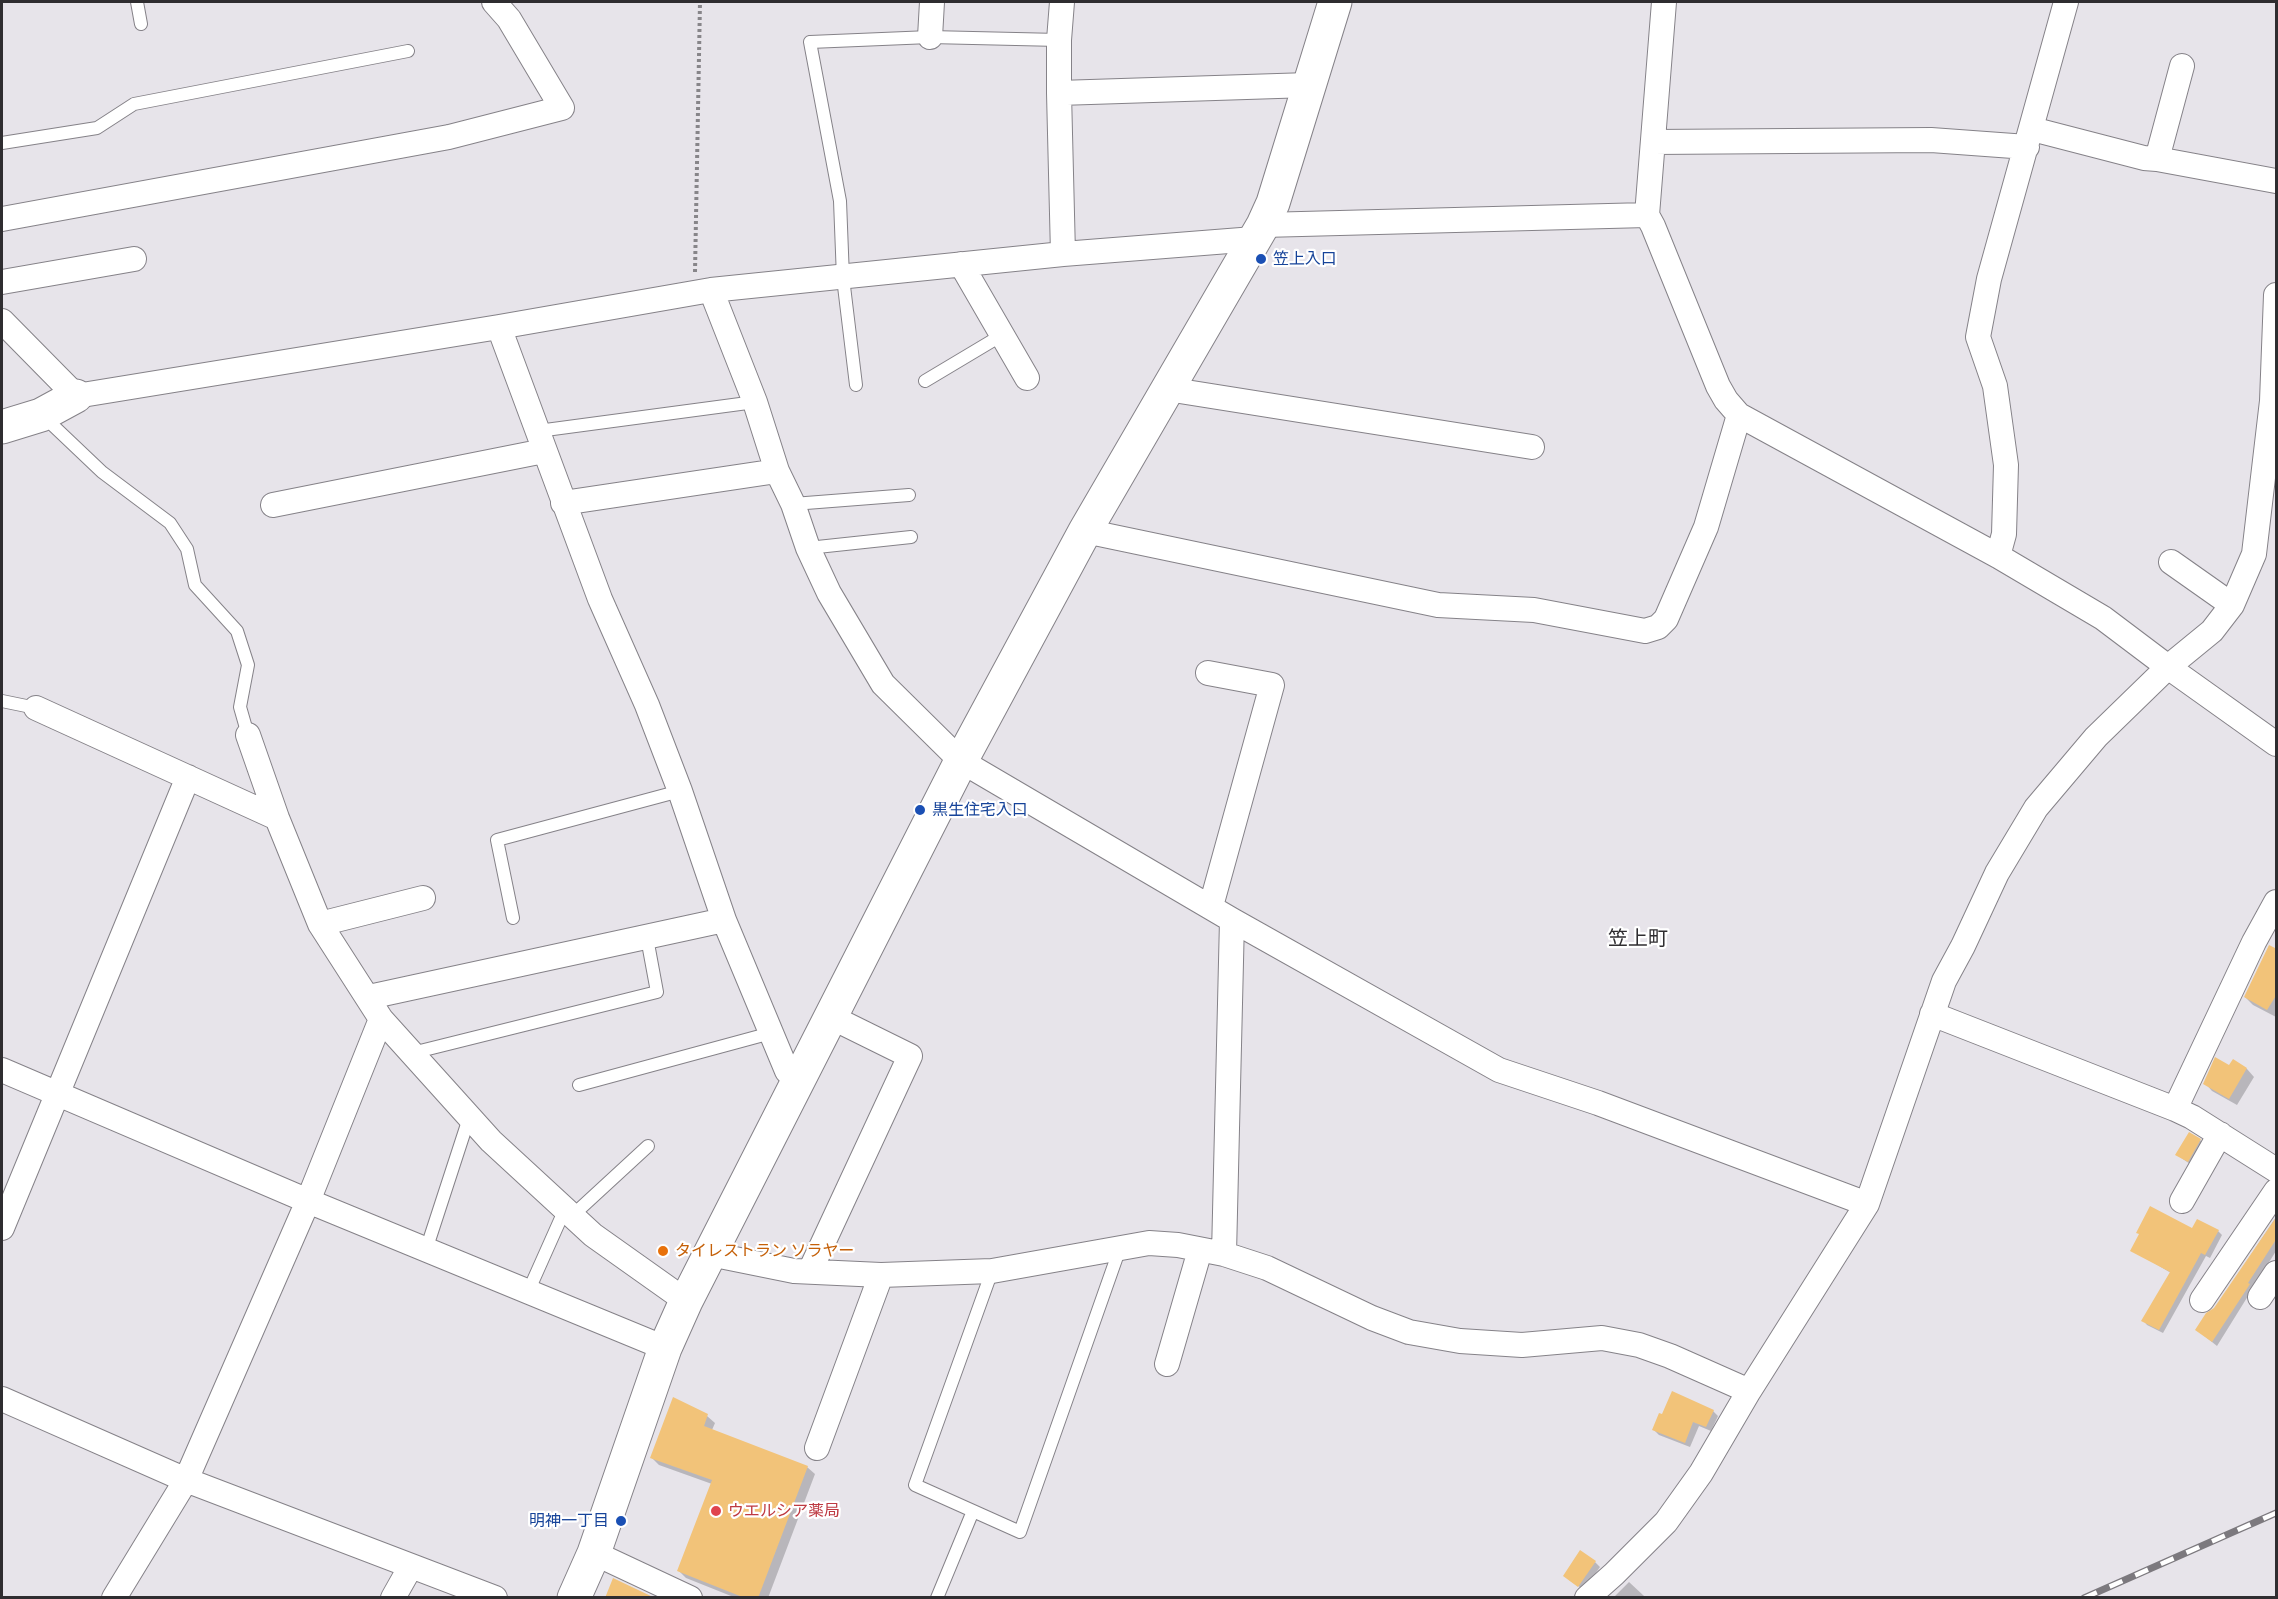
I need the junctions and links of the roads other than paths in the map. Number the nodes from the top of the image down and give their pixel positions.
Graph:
1 (137, 2) edge
2 (495, 2) edge
3 (932, 2) edge
4 (1062, 2) edge
5 (1335, 2) edge
6 (1664, 2) edge
7 (2067, 2) edge
8 (141, 24) dead end
9 (930, 37) junction
10 (1059, 40) junction
11 (408, 51) dead end
12 (2182, 66) dead end
13 (1309, 85) junction
14 (1059, 93) junction
15 (2030, 138) junction
16 (1653, 142) junction
17 (2, 143) edge
18 (2157, 159) junction
19 (2277, 181) edge
20 (1647, 215) junction
21 (2, 219) edge
22 (1258, 232) junction
23 (1063, 254) junction
24 (135, 259) dead end
25 (961, 264) junction
26 (843, 278) junction
27 (2, 282) edge
28 (703, 292) junction
29 (2277, 295) edge
30 (2, 321) edge
31 (499, 327) junction
32 (1002, 335) junction
33 (1027, 378) dead end
34 (925, 381) dead end
35 (856, 385) dead end
36 (1167, 389) junction
37 (76, 396) junction
38 (755, 402) junction
39 (41, 415) junction
40 (1739, 415) junction
41 (2, 427) edge
42 (541, 441) junction
43 (1532, 447) dead end
44 (777, 471) junction
45 (909, 495) dead end
46 (563, 503) junction
47 (793, 504) junction
48 (273, 505) dead end
49 (1084, 531) junction
50 (911, 537) dead end
51 (808, 548) junction
52 (1998, 556) junction
53 (2171, 562) dead end
54 (2232, 605) junction
55 (2168, 667) junction
56 (1208, 673) dead end
57 (2, 701) edge
58 (36, 708) joint
59 (248, 735) joint
60 (2277, 744) edge
61 (961, 761) junction
62 (188, 777) junction
63 (680, 791) junction
64 (277, 818) junction
65 (423, 898) dead end
66 (2277, 902) edge
67 (1211, 906) junction
68 (513, 918) dead end
69 (724, 920) junction
70 (1232, 920) junction
71 (320, 924) junction
72 (647, 938) junction
73 (369, 997) junction
74 (1932, 1014) junction
75 (831, 1017) junction
76 (381, 1019) junction
77 (771, 1033) junction
78 (412, 1053) junction
79 (2, 1070) edge
80 (799, 1083) junction
81 (579, 1085) dead end
82 (57, 1095) junction
83 (2175, 1109) junction
84 (469, 1118) junction
85 (2220, 1134) junction
86 (648, 1146) dead end
87 (2277, 1170) edge
88 (2277, 1191) edge
89 (308, 1200) junction
90 (2182, 1201) dead end
91 (1867, 1204) junction
92 (568, 1212) junction
93 (2, 1228) edge
94 (1120, 1248) junction
95 (426, 1250) junction
96 (1200, 1250) junction
97 (710, 1254) junction
98 (1224, 1254) junction
99 (810, 1270) junction
100 (992, 1271) junction
101 (2277, 1272) edge
102 (881, 1275) junction
103 (528, 1292) junction
104 (2260, 1297) dead end
105 (2202, 1300) dead end
106 (686, 1301) junction
107 (665, 1348) junction
108 (1167, 1364) dead end
109 (1749, 1391) junction
110 (2, 1399) edge
111 (817, 1448) dead end
112 (186, 1480) junction
113 (973, 1512) junction
114 (594, 1552) junction
115 (411, 1566) junction
116 (114, 1598) edge
117 (393, 1598) edge
118 (495, 1598) edge
119 (574, 1598) edge
120 (690, 1598) edge
121 (938, 1598) edge
122 (1587, 1598) edge

1 - 8 lane
2 - 21 street
3 - 9 street
4 - 10 street
5 - 13 street
6 - 16 street
7 - 15 street
9 - 10 lane
9 - 26 lane
10 - 14 street
11 - 17 lane
12 - 18 street
13 - 14 street
13 - 22 street
14 - 23 street
15 - 16 street
15 - 18 street
15 - 52 street
16 - 20 street
18 - 19 street
20 - 22 street
20 - 40 street
22 - 23 street
22 - 36 street
23 - 25 street
24 - 27 street
25 - 26 street
25 - 32 street
26 - 28 street
26 - 35 lane
28 - 31 street
28 - 38 street
29 - 54 street
30 - 37 street
31 - 37 street
31 - 42 street
32 - 33 street
32 - 34 lane
36 - 43 street
36 - 49 street
37 - 39 street
38 - 42 lane
38 - 44 street
39 - 41 street
39 - 59 lane
40 - 49 street
40 - 52 street
42 - 46 street
42 - 48 street
44 - 46 street
44 - 47 street
45 - 47 lane
46 - 63 street
47 - 51 street
49 - 61 street
50 - 51 lane
51 - 61 street
52 - 55 street
53 - 54 street
54 - 55 street
55 - 60 street
55 - 74 street
56 - 67 street
57 - 58 lane
58 - 62 street
59 - 64 street
61 - 67 street
61 - 75 street
62 - 64 street
62 - 82 street
63 - 68 lane
63 - 69 street
64 - 71 street
65 - 71 street
66 - 83 street
67 - 70 street
69 - 72 street
69 - 77 street
70 - 91 street
70 - 98 street
71 - 73 street
72 - 73 street
72 - 78 lane
73 - 76 street
74 - 83 street
74 - 91 street
75 - 80 street
75 - 99 street
76 - 78 street
76 - 89 street
77 - 80 street
77 - 81 lane
78 - 84 street
79 - 82 street
80 - 97 street
82 - 89 street
82 - 93 street
83 - 85 street
84 - 92 street
84 - 95 lane
85 - 87 street
85 - 90 street
86 - 92 lane
88 - 105 street
89 - 95 street
89 - 112 street
91 - 109 street
92 - 103 lane
92 - 106 street
94 - 96 street
94 - 100 street
94 - 113 lane
95 - 103 street
96 - 98 street
96 - 108 street
97 - 99 street
97 - 106 street
98 - 109 street
99 - 102 street
100 - 102 street
100 - 113 lane
101 - 104 street
102 - 111 street
103 - 107 street
106 - 107 street
107 - 114 street
109 - 122 street
110 - 112 street
112 - 115 street
112 - 116 street
113 - 121 lane
114 - 119 street
114 - 120 street
115 - 117 street
115 - 118 street

